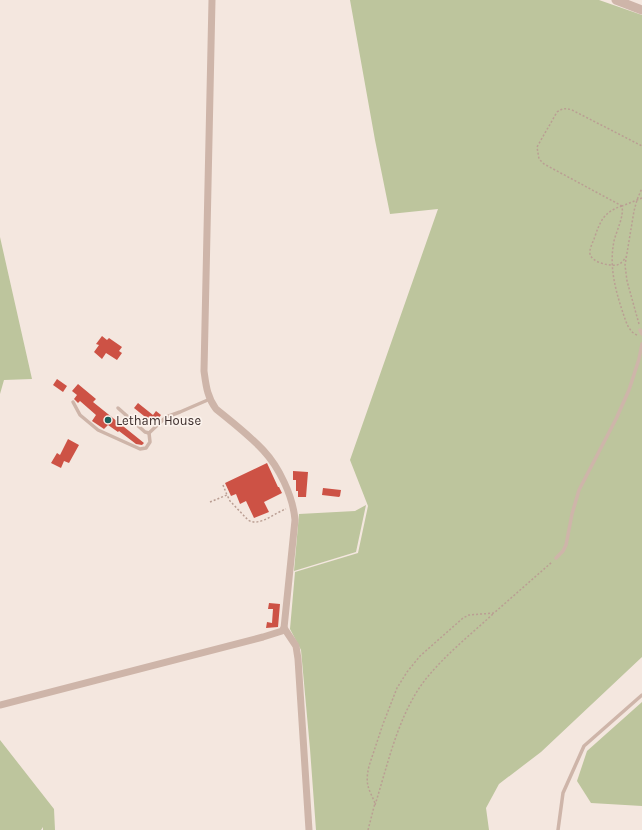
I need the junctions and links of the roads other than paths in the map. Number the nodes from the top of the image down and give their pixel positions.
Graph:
1 (212, 0) edge
2 (616, 0) edge
3 (642, 10) edge
4 (642, 344) edge
5 (210, 399) junction
6 (73, 402) dead end
7 (118, 408) dead end
8 (149, 433) junction
9 (556, 558) road end
10 (284, 628) junction
11 (642, 696) edge
12 (0, 705) edge
13 (309, 830) edge
14 (558, 830) edge

1 - 5 street
2 - 3 street
4 - 9 lane
5 - 8 lane
5 - 10 street
6 - 8 lane
7 - 8 lane
10 - 12 street
10 - 13 street
11 - 14 lane

